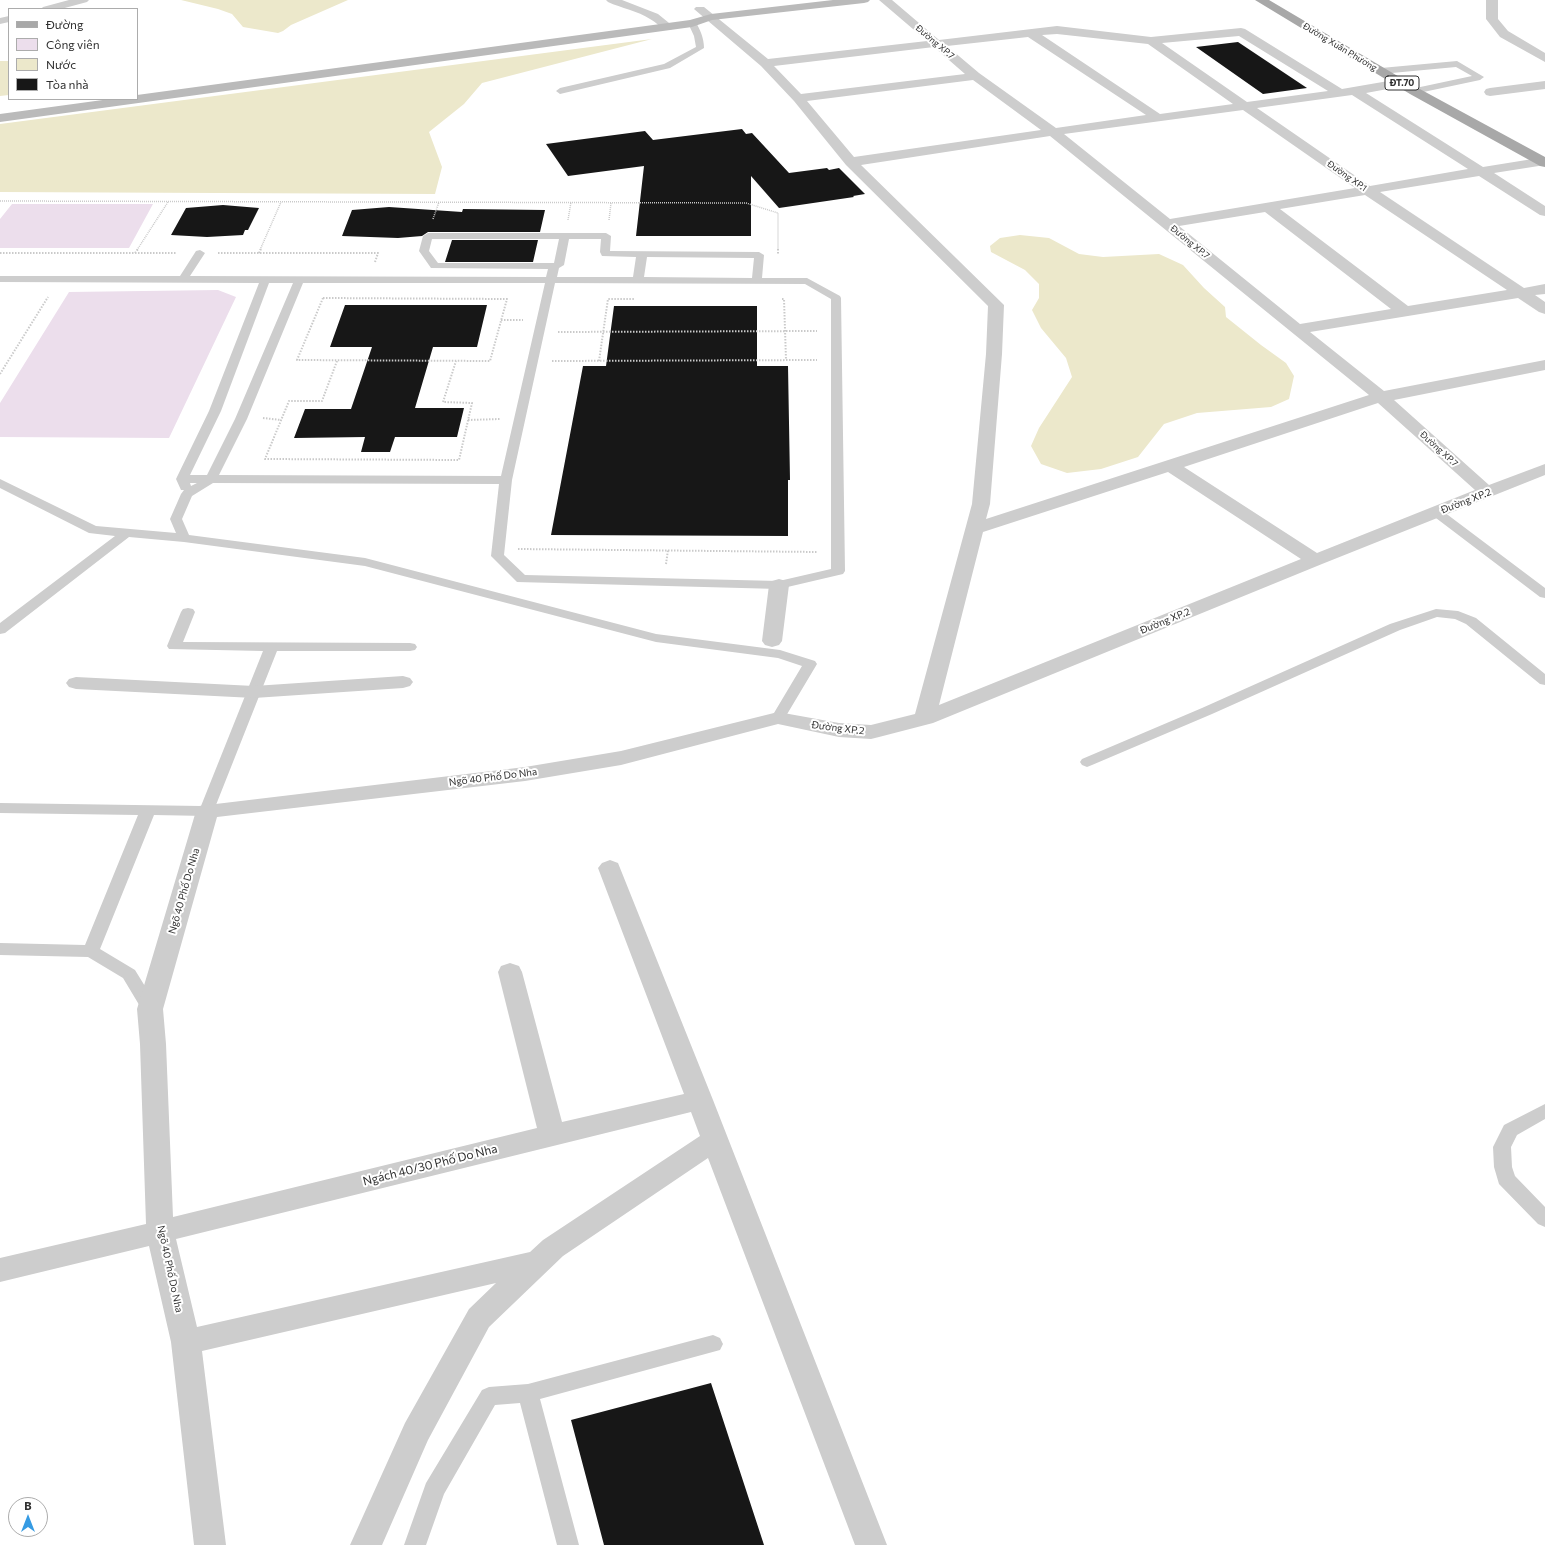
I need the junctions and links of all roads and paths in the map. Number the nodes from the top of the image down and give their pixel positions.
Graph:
1 (83, 0) edge
2 (612, 0) edge
3 (779, 0) edge
4 (864, 0) edge
5 (885, 0) edge
6 (1261, 0) edge
7 (1492, 0) edge
8 (51, 8) edge
9 (669, 13) dead end
10 (654, 16) junction
11 (711, 17) junction
12 (629, 19) dead end
13 (692, 23) junction
14 (668, 26) junction
15 (1029, 32) junction
16 (1150, 41) junction
17 (936, 43) junction
18 (1545, 58) edge
19 (765, 63) junction
20 (1381, 71) junction
21 (975, 76) junction
22 (1400, 83) junction
23 (1545, 85) edge
24 (1353, 90) junction
25 (560, 91) dead end
26 (1414, 91) junction
27 (1490, 92) dead end
28 (1340, 93) junction
29 (798, 98) junction
30 (138, 99) edge
31 (131, 100) edge
32 (1246, 105) junction
33 (0, 118) edge
34 (1156, 118) junction
35 (1053, 132) junction
36 (1542, 159) edge
37 (852, 162) junction
38 (1479, 171) junction
39 (1368, 190) junction
40 (0, 201) edge
41 (168, 202) junction
42 (281, 202) junction
43 (1268, 207) junction
44 (1545, 212) edge
45 (1167, 224) junction
46 (565, 236) junction
47 (135, 253) dead end
48 (200, 253) dead end
49 (259, 253) dead end
50 (642, 254) junction
51 (759, 255) junction
52 (554, 266) junction
53 (0, 279) edge
54 (59, 279) junction
55 (183, 280) junction
56 (265, 280) junction
57 (299, 280) junction
58 (551, 281) junction
59 (638, 281) junction
60 (757, 281) junction
61 (1545, 289) edge
62 (1520, 293) junction
63 (639, 299) dead end
64 (777, 299) dead end
65 (1545, 309) edge
66 (1404, 311) junction
67 (1296, 328) junction
68 (785, 331) junction
69 (836, 331) junction
70 (540, 332) junction
71 (603, 332) junction
72 (837, 359) junction
73 (786, 360) junction
74 (337, 361) junction
75 (456, 361) junction
76 (533, 361) junction
77 (600, 361) junction
78 (1545, 365) edge
79 (0, 374) edge
80 (1381, 397) junction
81 (520, 419) junction
82 (468, 420) junction
83 (1170, 465) junction
84 (1545, 469) edge
85 (182, 479) junction
86 (211, 479) junction
87 (506, 480) junction
88 (0, 484) edge
89 (1487, 492) junction
90 (187, 494) junction
91 (1436, 512) junction
92 (974, 529) junction
93 (124, 534) junction
94 (184, 538) junction
95 (498, 549) junction
96 (838, 552) junction
97 (1315, 560) junction
98 (779, 585) junction
99 (1545, 594) edge
100 (188, 612) dead end
101 (0, 630) edge
102 (271, 647) junction
103 (410, 647) dead end
104 (771, 647) junction
105 (1545, 681) edge
106 (403, 682) dead end
107 (76, 683) dead end
108 (254, 692) junction
109 (778, 718) junction
110 (926, 718) junction
111 (1087, 762) dead end
112 (0, 808) edge
113 (148, 810) junction
114 (207, 811) junction
115 (610, 868) dead end
116 (0, 949) edge
117 (91, 951) junction
118 (510, 972) dead end
119 (150, 1009) junction
120 (700, 1100) junction
121 (1545, 1111) edge
122 (552, 1135) junction
123 (715, 1140) junction
124 (1545, 1219) edge
125 (160, 1232) junction
126 (538, 1262) junction
127 (0, 1270) edge
128 (186, 1342) junction
129 (713, 1344) dead end
130 (528, 1393) junction
131 (210, 1545) edge
132 (366, 1545) edge
133 (415, 1545) edge
134 (568, 1545) edge
135 (871, 1545) edge

1 - 8 street
2 - 10 street
3 - 11 street
4 - 11 street
5 - 17 street, Đường XP.7
6 - 20 main road, Đường Xuân Phương / ĐT.70
7 - 18 street
9 - 10 street
10 - 12 street
10 - 14 street
11 - 13 street
11 - 19 street
13 - 14 street
13 - 25 lane
14 - 30 street
15 - 16 street
15 - 17 street
15 - 34 street
16 - 28 street
16 - 32 street, Đường XP.1
17 - 19 street
17 - 21 street, Đường XP.7
19 - 29 street
20 - 22 main road, Đường Xuân Phương / ĐT.70
20 - 26 lane
21 - 29 street
21 - 35 street, Đường XP.7
22 - 24 street
22 - 26 main road, Đường Xuân Phương / ĐT.70
23 - 27 street
24 - 28 street
24 - 38 street
26 - 36 main road, Đường Xuân Phương / ĐT.70
28 - 32 street
29 - 37 street
31 - 33 street
32 - 34 street
32 - 39 street, Đường XP.1
34 - 35 street
35 - 37 street
35 - 45 street, Đường XP.7
36 - 38 street
37 - 92 street
38 - 39 street
38 - 44 street
39 - 43 street
39 - 62 street, Đường XP.1
40 - 41 path
41 - 42 path
41 - 47 path
42 - 49 path
42 - 51 path
43 - 45 street
43 - 66 street
45 - 67 street, Đường XP.7
46 - 50 lane
46 - 52 lane
46 - 52 lane
48 - 55 lane
50 - 51 lane
50 - 59 lane
51 - 60 lane
52 - 58 lane
53 - 54 lane
54 - 55 lane
54 - 79 path
55 - 56 lane
56 - 57 lane
56 - 85 lane
57 - 58 lane
57 - 86 lane
58 - 59 lane
58 - 70 lane
59 - 60 lane
60 - 69 lane
61 - 62 street
62 - 65 street, Đường XP.1
62 - 66 street
63 - 71 path
64 - 68 path
66 - 67 street
67 - 80 street, Đường XP.7
68 - 69 path
68 - 71 path
68 - 73 path
69 - 72 lane
70 - 71 path
70 - 76 lane
71 - 77 path
72 - 73 path
72 - 96 lane
73 - 77 path
74 - 75 path
74 - 75 path
74 - 82 path
75 - 82 path
76 - 77 path
76 - 81 lane
78 - 80 street
80 - 83 street
80 - 89 street, Đường XP.7
81 - 82 path
81 - 87 lane
83 - 92 street
83 - 97 street
84 - 89 street, Đường XP.2
85 - 86 lane
85 - 90 lane
86 - 87 lane
86 - 90 lane
87 - 95 lane
88 - 93 lane
89 - 91 street, Đường XP.2
90 - 94 lane
91 - 97 street, Đường XP.2
91 - 99 lane
92 - 110 street
93 - 94 lane
93 - 101 lane
94 - 104 lane
95 - 96 path
95 - 98 lane
96 - 98 lane
97 - 110 street, Đường XP.2
98 - 104 street
100 - 102 lane
102 - 103 lane
102 - 108 lane
104 - 109 lane
105 - 111 lane
106 - 108 street
107 - 108 street
108 - 114 lane
109 - 110 street, Đường XP.2
109 - 114 street, Ngõ 40 Phố Do Nha
112 - 113 lane
113 - 114 lane
113 - 117 lane
114 - 119 street, Ngõ 40 Phố Do Nha
115 - 120 street
116 - 117 lane
117 - 119 lane
118 - 122 street
119 - 125 street, Ngõ 40 Phố Do Nha
120 - 122 street, Ngách 40/30 Phố Do Nha
120 - 123 street
121 - 124 lane
122 - 125 street, Ngách 40/30 Phố Do Nha
123 - 126 street
123 - 135 street
125 - 127 street, Ngách 40/30 Phố Do Nha
125 - 128 street, Ngõ 40 Phố Do Nha
126 - 128 street
126 - 132 street
128 - 131 street, Ngõ 40 Phố Do Nha
129 - 130 lane
130 - 133 lane
130 - 134 lane

